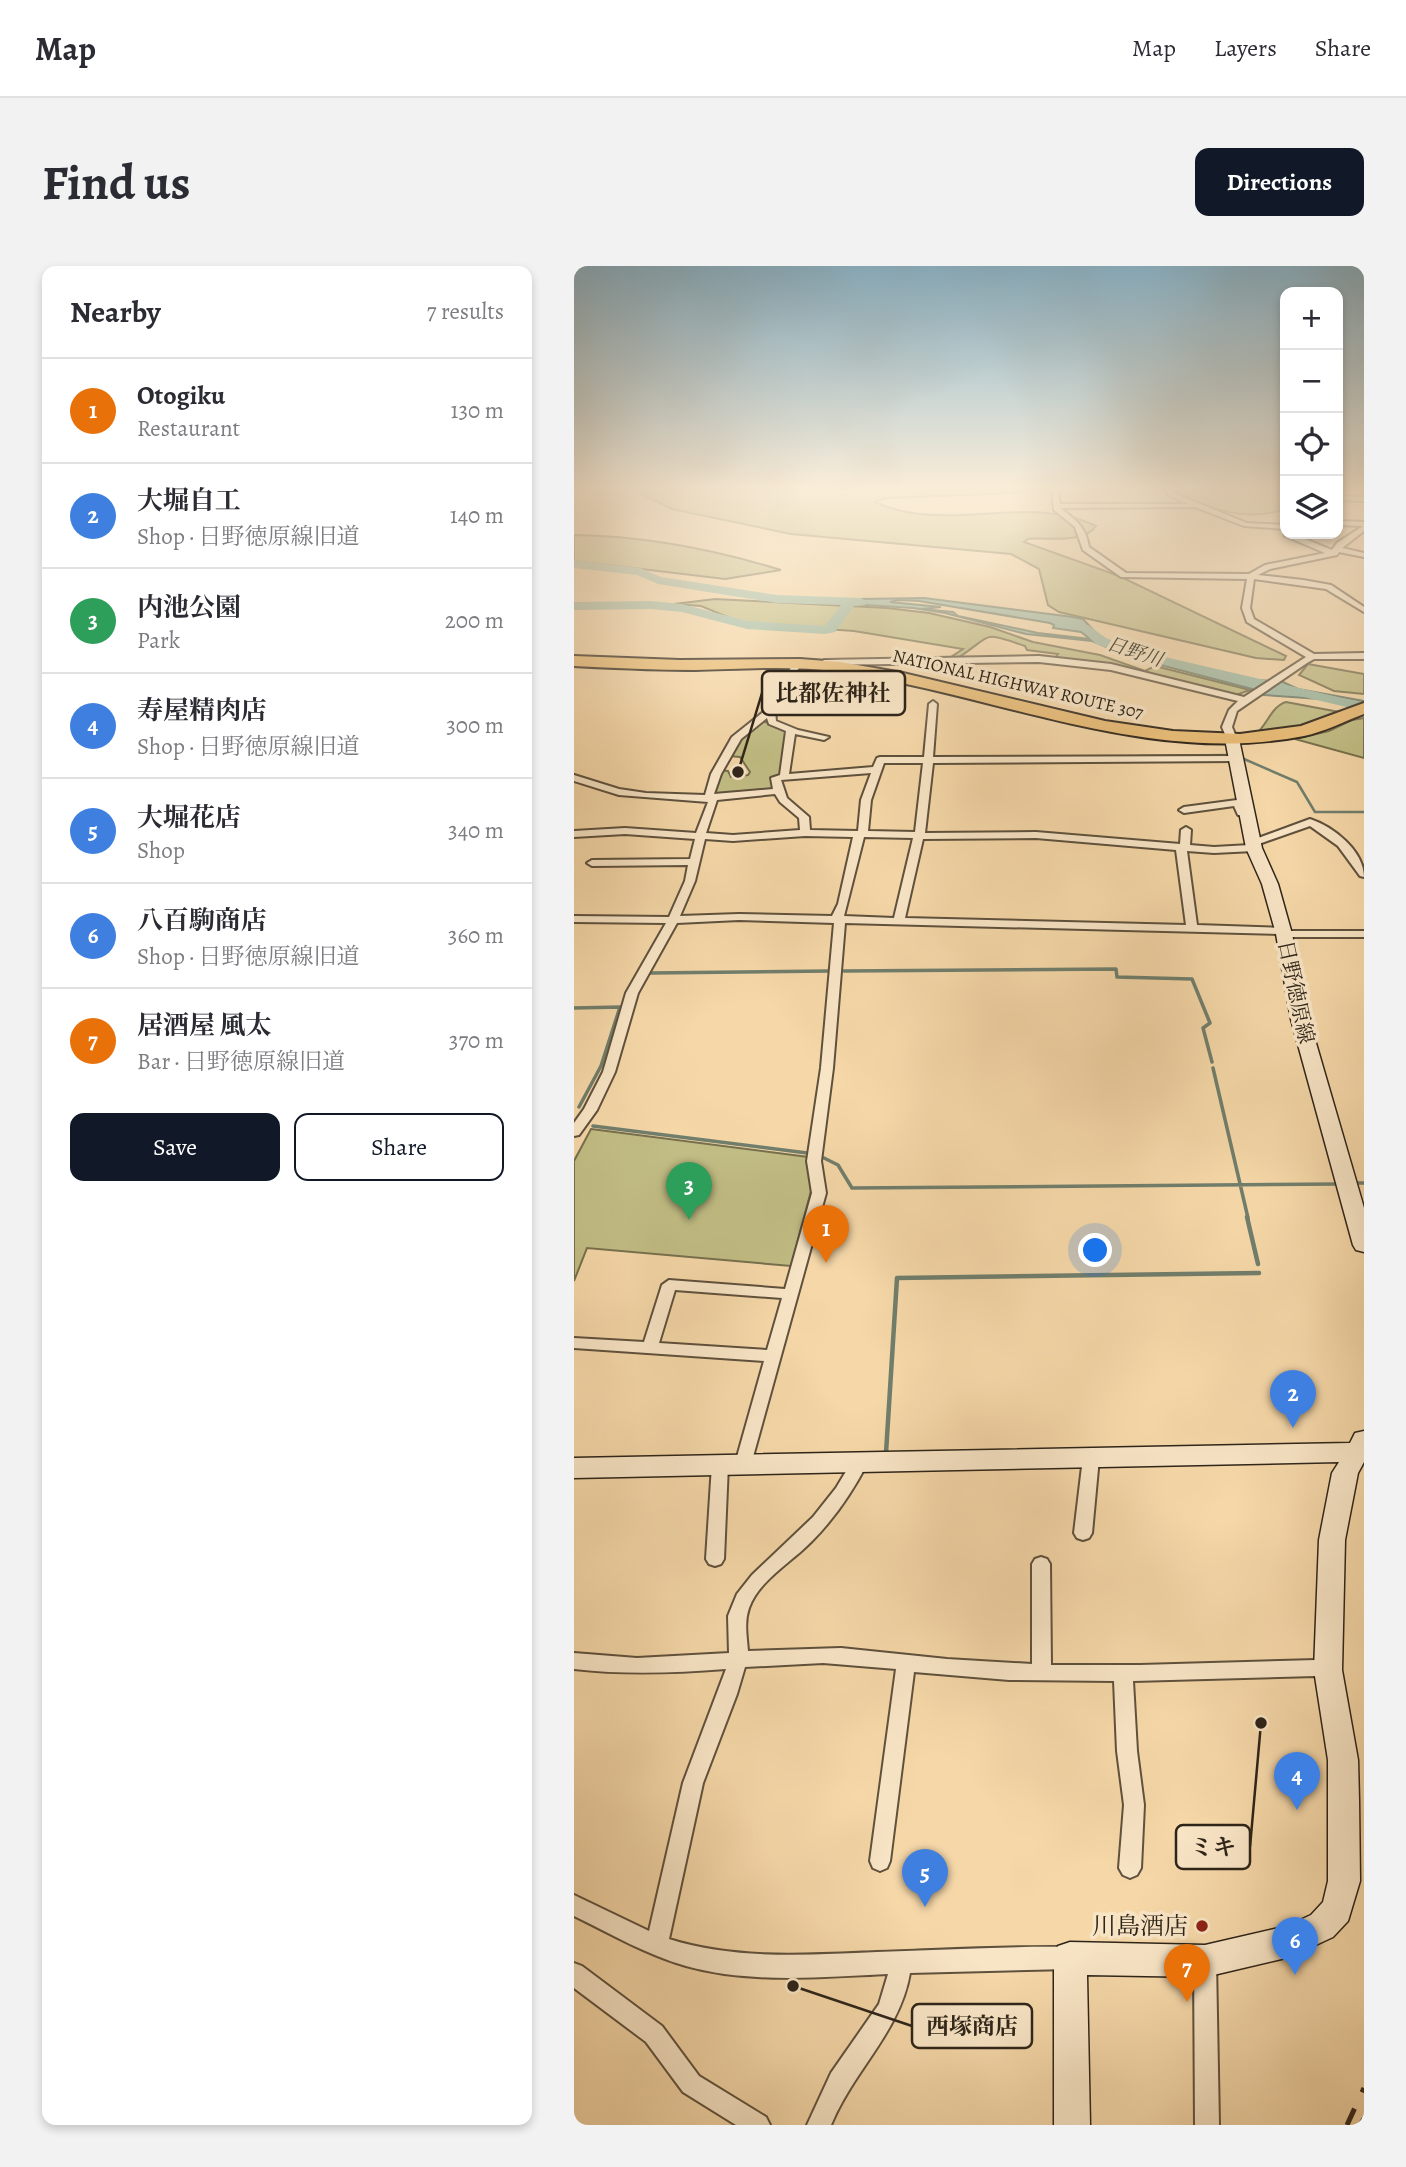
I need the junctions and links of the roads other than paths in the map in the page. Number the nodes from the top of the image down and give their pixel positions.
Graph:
1 (1240, 576) edge
2 (1251, 576) junction
3 (1364, 610) edge
4 (1364, 656) edge
5 (1308, 659) junction
6 (574, 662) edge
7 (804, 664) junction
8 (860, 666) junction
9 (1249, 697) junction
10 (933, 704) dead end
11 (1364, 708) edge
12 (771, 711) junction
13 (790, 730) junction
14 (824, 737) dead end
15 (1232, 739) junction
16 (1237, 758) junction
17 (929, 760) junction
18 (876, 769) junction
19 (784, 777) junction
20 (574, 778) edge
21 (778, 792) junction
22 (711, 797) junction
23 (1184, 810) dead end
24 (1247, 814) junction
25 (1186, 830) dead end
26 (805, 833) junction
27 (860, 835) junction
28 (918, 835) junction
29 (575, 836) edge
30 (699, 837) junction
31 (1254, 846) junction
32 (1183, 847) junction
33 (695, 862) junction
34 (592, 863) dead end
35 (1364, 874) edge
36 (574, 919) edge
37 (673, 920) junction
38 (840, 920) junction
39 (898, 922) junction
40 (1192, 927) junction
41 (1284, 933) junction
42 (1364, 934) edge
43 (574, 1110) edge
44 (590, 1110) junction
45 (574, 1132) edge
46 (1364, 1245) edge
47 (790, 1294) junction
48 (574, 1343) edge
49 (650, 1348) junction
50 (774, 1356) junction
51 (1361, 1448) edge
52 (1091, 1458) junction
53 (860, 1462) junction
54 (732, 1464) junction
55 (574, 1468) edge
56 (1083, 1533) dead end
57 (715, 1559) dead end
58 (1041, 1564) dead end
59 (738, 1660) junction
60 (906, 1663) junction
61 (577, 1665) edge
62 (1328, 1670) junction
63 (1042, 1672) junction
64 (1123, 1674) junction
65 (880, 1861) dead end
66 (1130, 1868) dead end
67 (574, 1905) edge
68 (656, 1945) junction
69 (1070, 1958) junction
70 (1205, 1961) junction
71 (901, 1963) junction
72 (574, 1974) edge
73 (758, 2125) edge
74 (819, 2125) edge
75 (1072, 2125) edge
76 (1206, 2125) edge

1 - 2 street
2 - 3 street
2 - 5 street
4 - 5 street
5 - 9 street
6 - 7 highway, NATIONAL HIGHWAY ROUTE 307
7 - 8 highway, NATIONAL HIGHWAY ROUTE 307
7 - 12 street
8 - 9 street
8 - 15 highway, NATIONAL HIGHWAY ROUTE 307
9 - 15 street
10 - 17 street
11 - 15 highway, NATIONAL HIGHWAY ROUTE 307
12 - 13 street
12 - 22 street
13 - 14 street
13 - 19 street
15 - 16 street, 日野徳原線
16 - 17 street
16 - 24 street, 日野徳原線
17 - 18 street
17 - 28 street
18 - 19 street
18 - 27 street
19 - 21 street
20 - 22 street
21 - 22 street
21 - 26 street
22 - 30 street
23 - 24 street
24 - 31 street, 日野徳原線
25 - 32 street
26 - 27 street
26 - 30 street
27 - 28 street
27 - 38 street
28 - 32 street
28 - 39 street
29 - 30 street
30 - 33 street
31 - 32 street
31 - 35 street
31 - 41 street, 日野徳原線
32 - 40 street
33 - 34 street
33 - 37 street
36 - 37 street
37 - 38 street
37 - 44 street
38 - 39 street
38 - 47 street
39 - 40 street
40 - 41 street
41 - 42 street
41 - 46 street, 日野徳原線
43 - 44 street
44 - 45 street
47 - 49 street
47 - 50 street
48 - 49 street
49 - 50 street
50 - 54 street
51 - 52 street
51 - 62 street
52 - 53 street
52 - 56 street
53 - 54 street
53 - 59 street
54 - 55 street
54 - 57 street
58 - 63 street
59 - 60 street
59 - 61 street
59 - 68 street
60 - 63 street
60 - 65 street
62 - 64 street
62 - 70 street
63 - 64 street
64 - 66 street
67 - 68 street
68 - 71 street
69 - 70 street
69 - 71 street
69 - 75 street
70 - 76 street
71 - 74 street
72 - 73 street

